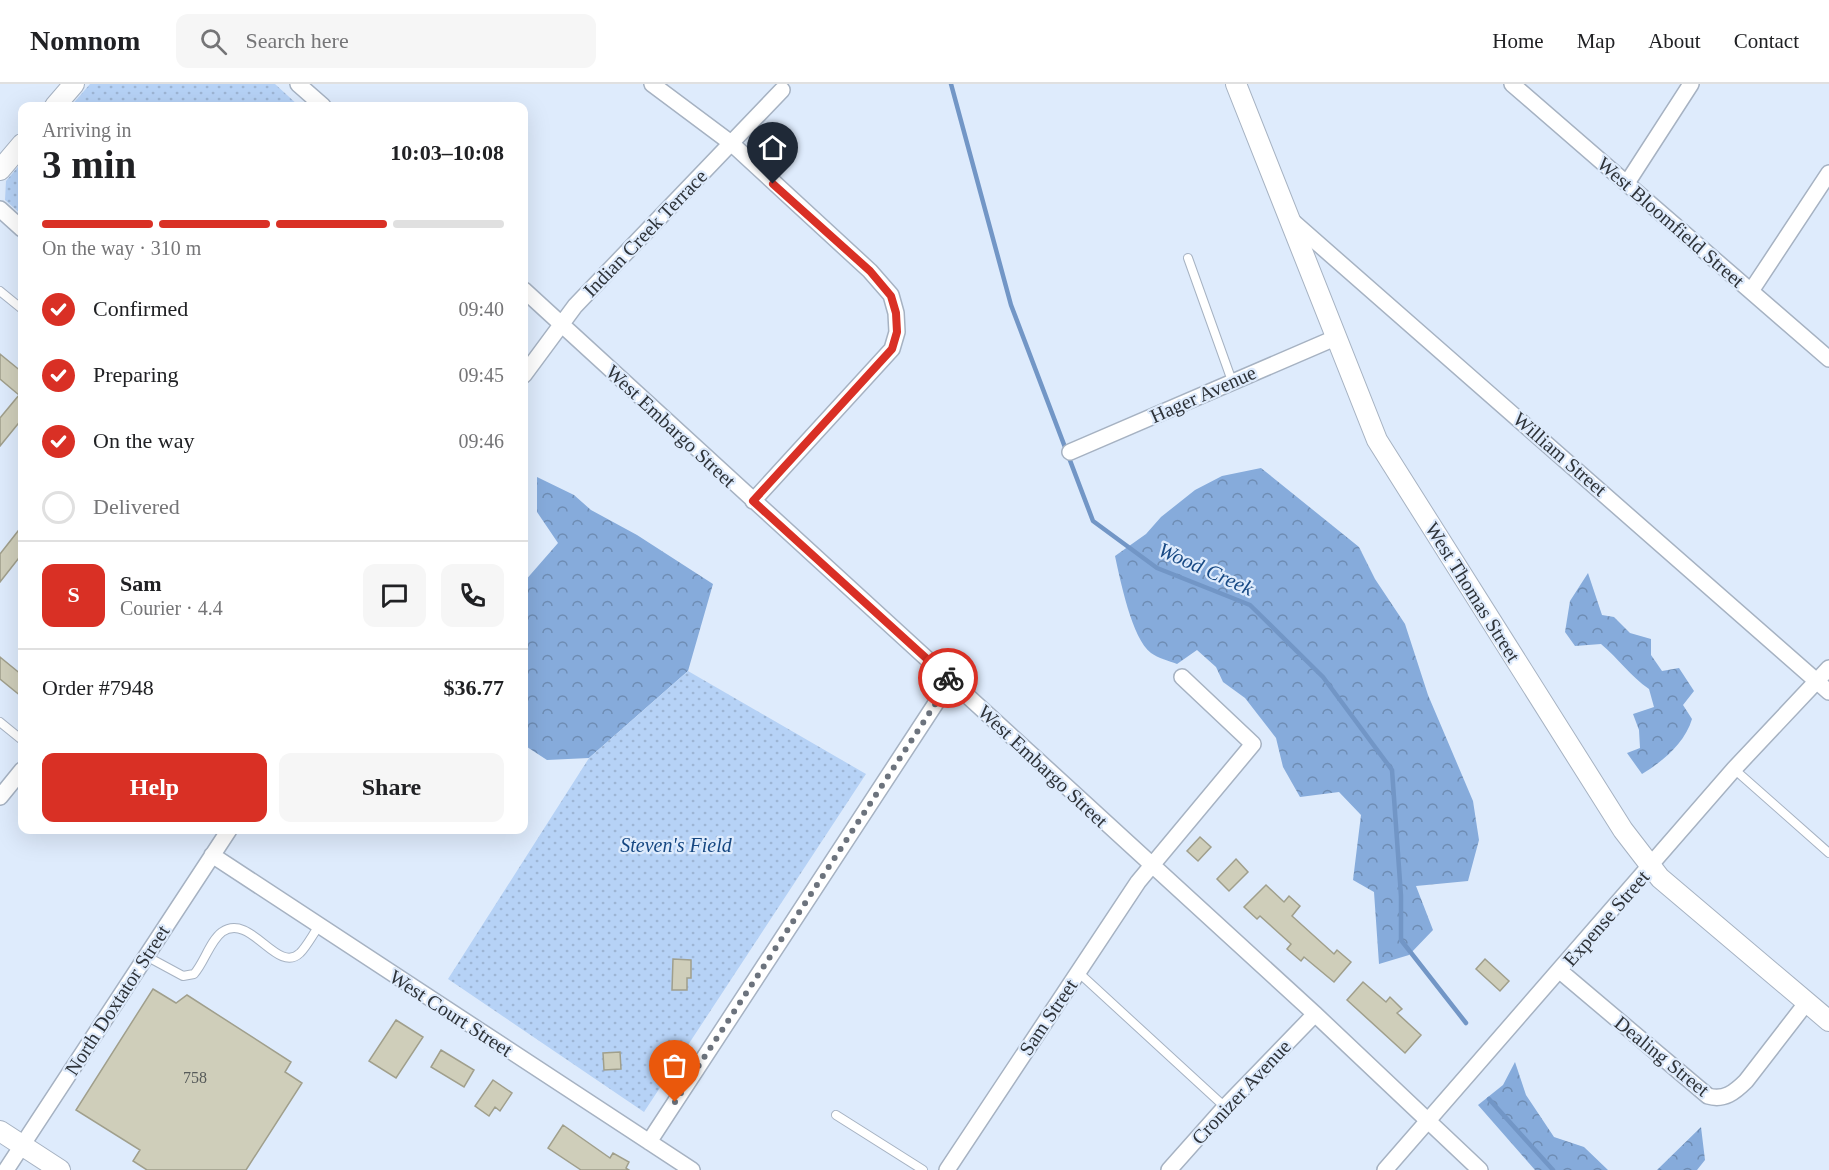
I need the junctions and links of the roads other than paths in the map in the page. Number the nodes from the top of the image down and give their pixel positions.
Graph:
1 (74, 84) edge
2 (298, 84) edge
3 (652, 84) edge
4 (1236, 84) edge
5 (1512, 84) edge
6 (1691, 84) edge
7 (782, 90) dead end
8 (58, 102) edge
9 (318, 102) edge
10 (731, 142) junction
11 (18, 149) edge
12 (0, 171) edge
13 (1829, 173) edge
14 (1627, 183) junction
15 (0, 209) edge
16 (1289, 218) junction
17 (18, 225) edge
18 (1188, 258) dead end
19 (0, 291) edge
20 (1751, 291) junction
21 (528, 294) edge
22 (18, 306) edge
23 (560, 324) junction
24 (1335, 338) junction
25 (1829, 359) edge
26 (528, 369) edge
27 (1232, 381) junction
28 (1070, 452) dead end
29 (753, 501) junction
30 (1829, 668) edge
31 (1182, 677) dead end
32 (951, 680) junction
33 (1823, 687) edge
34 (0, 722) edge
35 (18, 737) edge
36 (1734, 769) junction
37 (18, 775) edge
38 (0, 797) edge
39 (226, 834) edge
40 (1829, 853) edge
41 (212, 855) junction
42 (1150, 865) junction
43 (1650, 867) junction
44 (319, 926) junction
45 (146, 956) junction
46 (1560, 971) junction
47 (1078, 972) junction
48 (1807, 1002) junction
49 (1315, 1014) junction
50 (1829, 1021) edge
51 (1225, 1107) junction
52 (836, 1115) dead end
53 (1429, 1120) junction
54 (0, 1131) edge
55 (649, 1142) junction
56 (22, 1145) junction
57 (6, 1170) edge
58 (60, 1170) edge
59 (692, 1170) edge
60 (923, 1170) edge
61 (947, 1170) edge
62 (1169, 1170) edge
63 (1385, 1170) edge
64 (1480, 1170) edge

1 - 8 street
2 - 9 street
3 - 10 street
4 - 16 street, West Thomas Street
5 - 14 street, West Bloomfield Street
6 - 14 street
7 - 10 street, Indian Creek Terrace
10 - 23 street, Indian Creek Terrace
10 - 29 street
11 - 12 street
13 - 20 street
14 - 20 street, West Bloomfield Street
15 - 17 street
16 - 24 street, West Thomas Street
16 - 33 street, William Street
18 - 27 lane
19 - 22 lane
20 - 25 street, West Bloomfield Street
21 - 23 street, West Embargo Street
23 - 26 street
23 - 29 street, West Embargo Street
24 - 27 street, Hager Avenue
24 - 43 street, West Thomas Street
27 - 28 street, Hager Avenue
29 - 32 street, West Embargo Street
30 - 33 street, Expense Street
31 - 42 street, Sam Street
32 - 42 street, West Embargo Street
32 - 55 street
33 - 36 street, Expense Street
34 - 35 lane
36 - 40 lane
36 - 43 street, Expense Street
37 - 38 street
39 - 41 street, North Doxtator Street
41 - 44 street, West Court Street
41 - 45 street, North Doxtator Street
42 - 47 street, Sam Street
42 - 49 street, West Embargo Street
43 - 46 street, Expense Street
43 - 48 street, West Thomas Street
44 - 45 lane
44 - 55 street, West Court Street
45 - 56 street, North Doxtator Street
46 - 48 street, Dealing Street
46 - 53 street, Expense Street
47 - 51 lane
47 - 61 street, Sam Street
48 - 50 street, West Thomas Street
49 - 51 street, Cronizer Avenue
49 - 53 street, West Embargo Street
51 - 62 street, Cronizer Avenue
52 - 60 lane
53 - 63 street, Expense Street
53 - 64 street, West Embargo Street
54 - 56 street
55 - 59 street, West Court Street
56 - 57 street, North Doxtator Street
56 - 58 street

